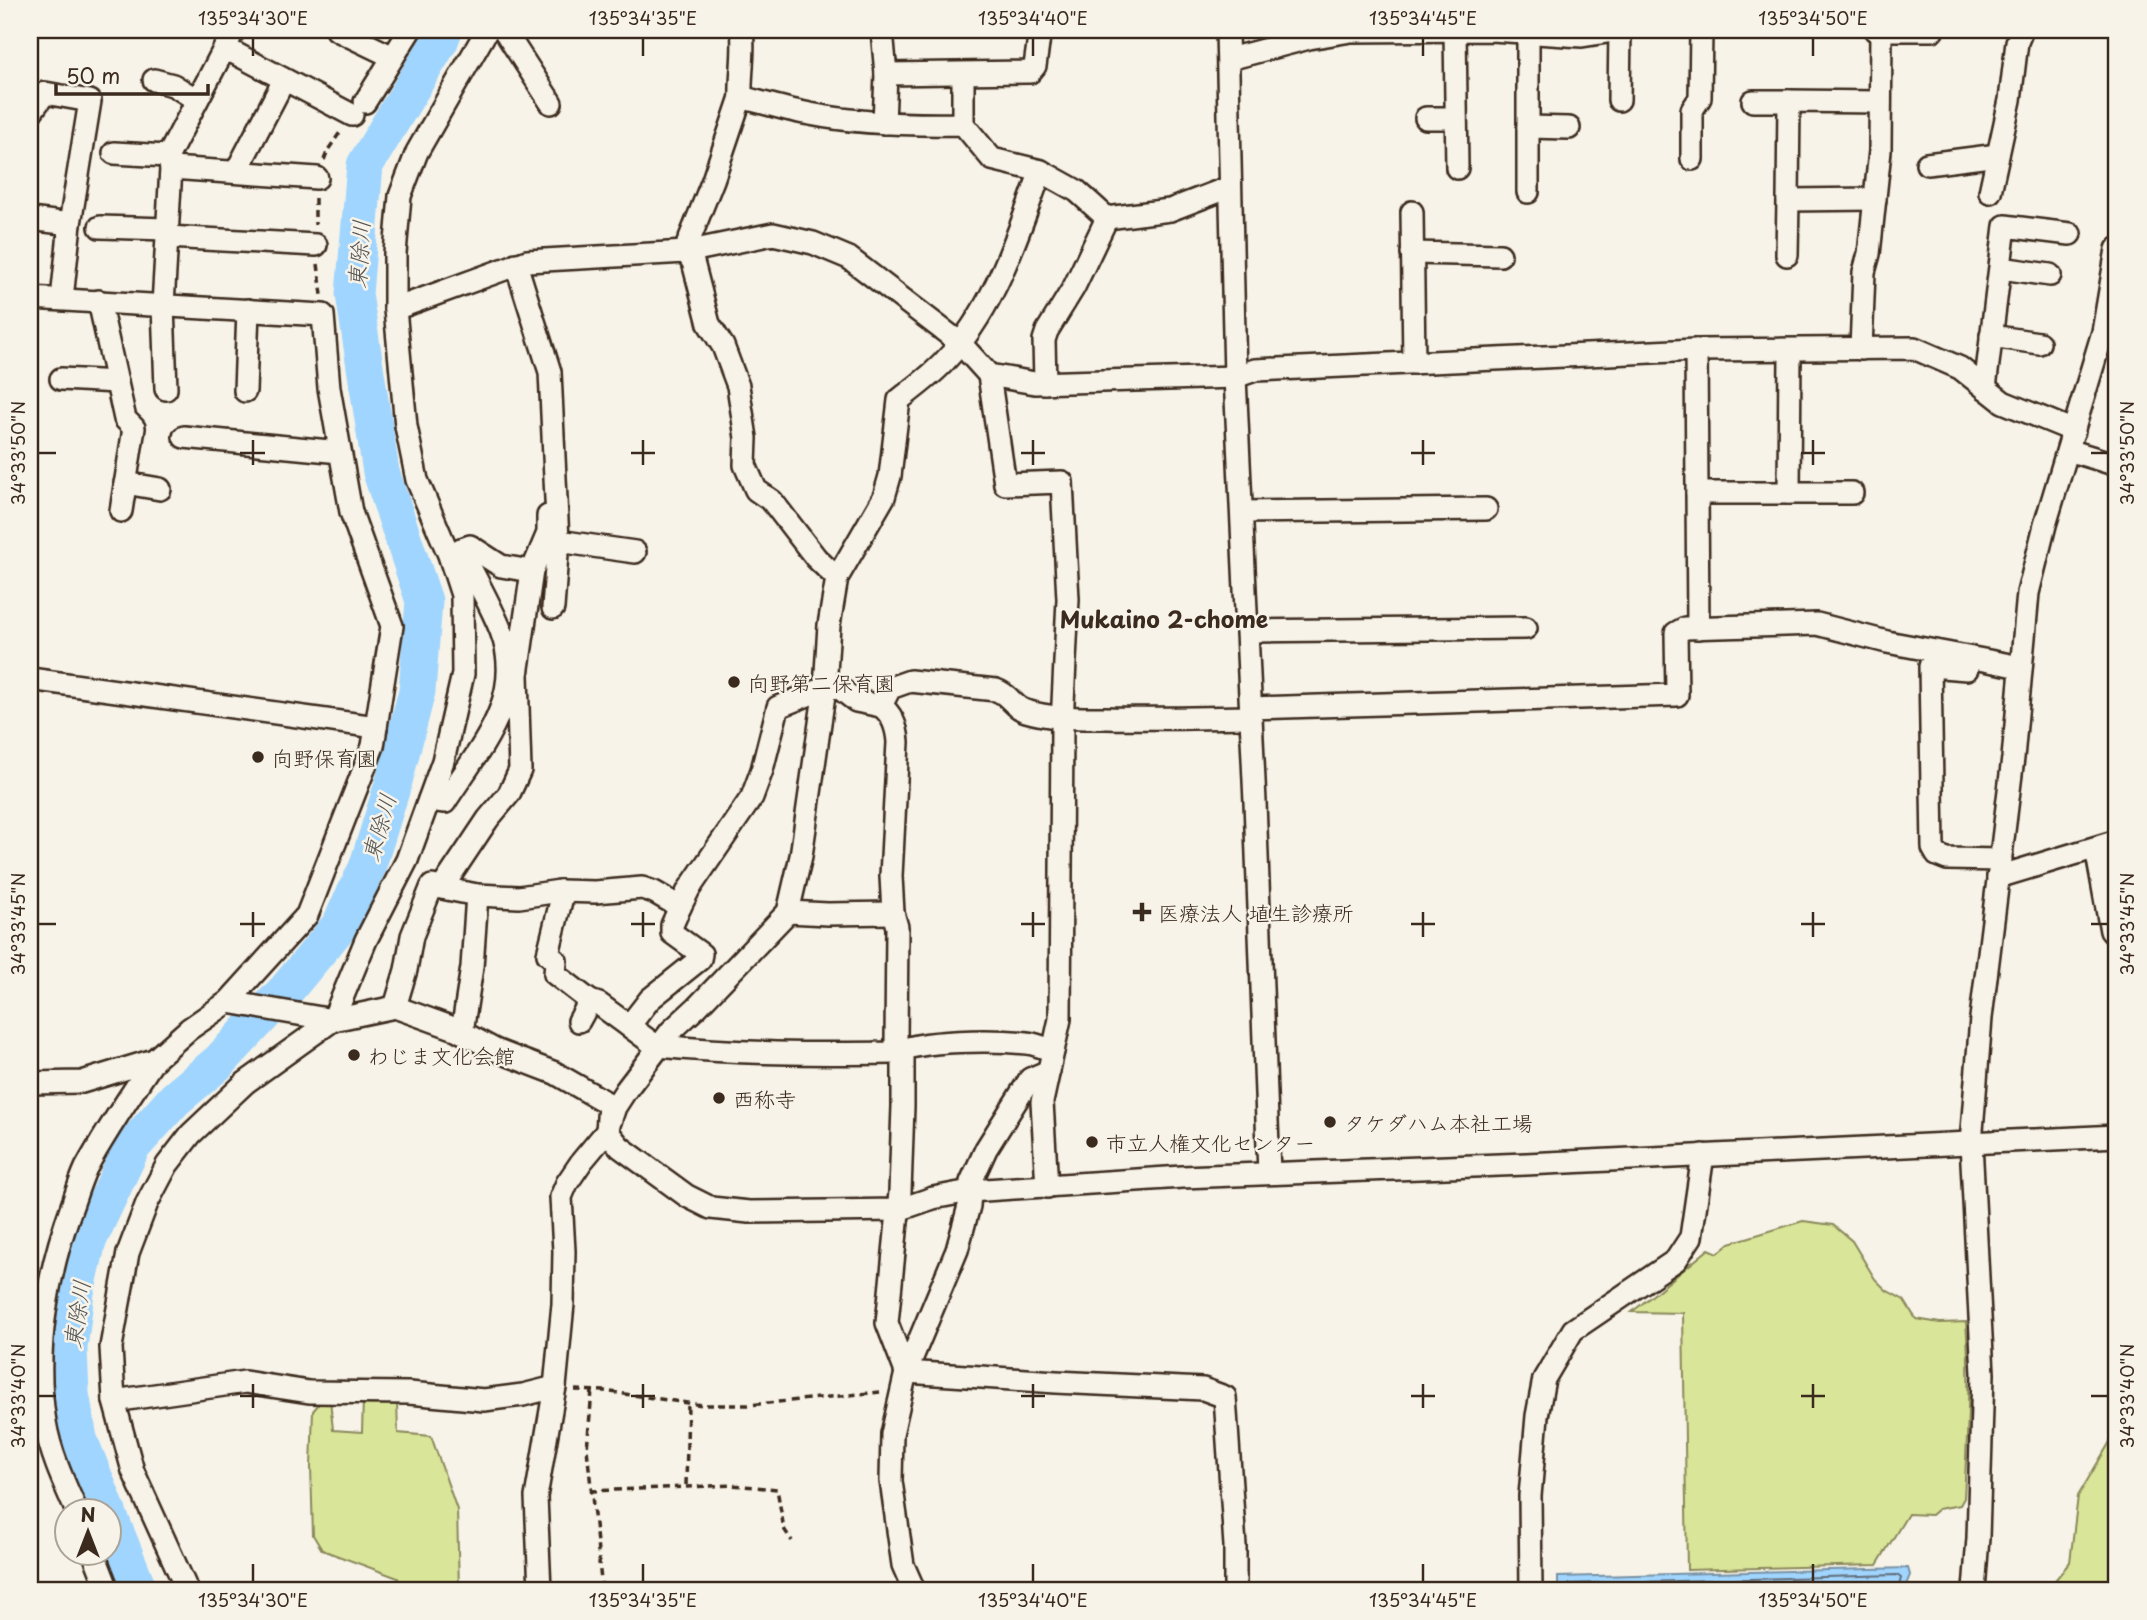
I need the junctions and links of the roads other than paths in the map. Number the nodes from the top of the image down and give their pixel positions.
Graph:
1 (337, 30) edge
2 (410, 30) edge
3 (487, 30) edge
4 (504, 30) edge
5 (742, 30) edge
6 (882, 30) edge
7 (1040, 30) edge
8 (1226, 30) edge
9 (1620, 30) edge
10 (1701, 30) edge
11 (1875, 30) edge
12 (1881, 30) edge
13 (1933, 30) edge
14 (2022, 30) edge
15 (1455, 31) edge
16 (1528, 33) junction
17 (1562, 33) edge
18 (230, 39) edge
19 (393, 58) junction
20 (1229, 58) junction
21 (886, 75) junction
22 (963, 75) junction
23 (154, 80) dead end
24 (284, 80) junction
25 (741, 97) junction
26 (197, 100) junction
27 (1619, 100) dead end
28 (1753, 101) dead end
29 (1788, 101) junction
30 (1880, 102) junction
31 (551, 103) dead end
32 (30, 114) edge
33 (1426, 118) dead end
34 (1456, 118) junction
35 (884, 123) junction
36 (963, 124) junction
37 (1528, 127) junction
38 (1569, 128) dead end
39 (114, 153) dead end
40 (1997, 155) junction
41 (1692, 159) dead end
42 (170, 162) junction
43 (1927, 164) dead end
44 (1457, 168) dead end
45 (1041, 171) junction
46 (236, 172) junction
47 (317, 178) road end
48 (1230, 187) junction
49 (1528, 192) dead end
50 (1990, 192) dead end
51 (1788, 200) junction
52 (1875, 200) junction
53 (1412, 212) dead end
54 (1107, 218) junction
55 (30, 219) edge
56 (70, 224) junction
57 (100, 227) dead end
58 (167, 233) junction
59 (2070, 234) dead end
60 (316, 245) road end
61 (2117, 249) edge
62 (686, 252) junction
63 (1412, 253) junction
64 (1500, 256) dead end
65 (1787, 256) dead end
66 (516, 264) junction
67 (2001, 268) junction
68 (2050, 275) dead end
69 (30, 298) edge
70 (62, 299) junction
71 (99, 301) junction
72 (163, 305) junction
73 (395, 309) junction
74 (248, 310) junction
75 (2110, 333) edge
76 (1991, 336) junction
77 (960, 343) junction
78 (2039, 343) dead end
79 (1861, 349) junction
80 (1696, 350) junction
81 (1790, 350) junction
82 (1414, 363) junction
83 (989, 375) junction
84 (1235, 377) junction
85 (61, 379) dead end
86 (117, 382) junction
87 (1045, 383) junction
88 (166, 388) dead end
89 (1985, 388) junction
90 (245, 391) dead end
91 (184, 438) dead end
92 (2071, 440) junction
93 (340, 452) junction
94 (2117, 465) edge
95 (125, 483) junction
96 (160, 489) dead end
97 (1697, 493) junction
98 (1789, 493) junction
99 (1852, 493) dead end
100 (1486, 509) dead end
101 (121, 511) dead end
102 (1242, 512) junction
103 (548, 516) dead end
104 (558, 541) junction
105 (455, 552) junction
106 (635, 552) dead end
107 (532, 570) junction
108 (838, 578) junction
109 (553, 608) dead end
110 (1526, 628) dead end
111 (1698, 628) junction
112 (1247, 631) junction
113 (2021, 671) junction
114 (30, 679) edge
115 (825, 688) junction
116 (881, 706) junction
117 (1251, 712) junction
118 (1062, 717) junction
119 (376, 727) junction
120 (429, 800) junction
121 (2117, 841) edge
122 (2096, 848) junction
123 (1999, 868) junction
124 (442, 888) junction
125 (560, 891) junction
126 (477, 895) junction
127 (680, 907) junction
128 (788, 912) junction
129 (893, 913) junction
130 (2117, 936) edge
131 (590, 1001) junction
132 (228, 1002) junction
133 (395, 1007) junction
134 (333, 1020) junction
135 (579, 1021) dead end
136 (629, 1026) junction
137 (462, 1032) junction
138 (659, 1046) junction
139 (901, 1050) junction
140 (154, 1060) junction
141 (1051, 1061) junction
142 (30, 1083) edge
143 (607, 1131) junction
144 (2117, 1136) edge
145 (1970, 1143) junction
146 (1703, 1155) junction
147 (1269, 1174) junction
148 (1047, 1187) junction
149 (970, 1191) junction
150 (898, 1210) junction
151 (40, 1287) edge
152 (904, 1381) junction
153 (555, 1387) junction
154 (114, 1401) junction
155 (37, 1413) edge
156 (71, 1498) edge
157 (100, 1568) edge
158 (108, 1590) edge
159 (187, 1590) edge
160 (540, 1590) edge
161 (914, 1590) edge
162 (1235, 1590) edge
163 (1531, 1590) edge
164 (1974, 1590) edge

1 - 19 street
2 - 19 street
3 - 73 street
4 - 31 street
5 - 25 street
6 - 21 street
7 - 22 street
8 - 20 street
9 - 17 street
9 - 27 street
10 - 41 street
11 - 12 street
12 - 13 street
12 - 30 street
14 - 40 street
15 - 16 street
15 - 20 street
15 - 34 street
16 - 17 street
16 - 37 street
18 - 24 street
18 - 26 street
19 - 24 street
20 - 48 street
21 - 22 street
21 - 35 street
22 - 36 street
23 - 26 street
24 - 46 street
25 - 35 street
25 - 62 street
26 - 42 street
28 - 29 street
29 - 30 street
29 - 51 street
30 - 52 street
32 - 56 street
33 - 34 street
34 - 44 street
35 - 36 street
36 - 45 street
37 - 38 street
37 - 49 street
39 - 42 street
40 - 43 street
40 - 50 street
42 - 46 street
42 - 58 street
45 - 54 street
45 - 77 street
46 - 47 street
48 - 54 street
48 - 84 street
51 - 52 street
51 - 65 street
52 - 79 street
53 - 63 street
54 - 87 street
55 - 56 street
56 - 70 street
57 - 58 street
58 - 60 street
58 - 72 street
59 - 67 street
61 - 75 street
62 - 66 street
62 - 77 street
62 - 108 street
63 - 64 street
63 - 82 street
66 - 73 street
66 - 104 street
67 - 68 street
67 - 76 street
69 - 70 street
70 - 71 street
71 - 72 street
71 - 86 street
72 - 74 street
72 - 88 street
73 - 105 street
74 - 90 street
74 - 93 street
75 - 92 street
76 - 78 street
76 - 89 street
77 - 83 street
77 - 108 street
79 - 81 street
79 - 89 street
80 - 81 street
80 - 82 street
80 - 97 street
81 - 98 street
82 - 84 street
83 - 87 street
83 - 118 street
84 - 87 street
84 - 102 street
85 - 86 street
86 - 95 street
89 - 92 street
91 - 93 street
92 - 94 street
92 - 113 street
93 - 119 street
95 - 96 street
95 - 101 street
97 - 98 street
97 - 111 street
98 - 99 street
100 - 102 street
102 - 112 street
103 - 107 street
104 - 106 street
104 - 109 street
105 - 107 street
105 - 120 street
105 - 120 street
107 - 124 street
108 - 115 street
110 - 112 street
111 - 113 street
111 - 117 street
112 - 117 street
113 - 123 street
113 - 123 street
114 - 119 street
115 - 116 street
115 - 127 street
115 - 128 street
116 - 118 street
116 - 129 street
117 - 118 street
117 - 147 street
118 - 141 street
119 - 132 street
120 - 134 street
121 - 122 street
122 - 123 street
122 - 130 street
123 - 145 street
124 - 126 street
124 - 133 street
125 - 126 street
125 - 127 street
125 - 131 street
126 - 137 street
127 - 136 street
128 - 129 street
128 - 138 street
129 - 139 street
131 - 135 street
131 - 136 street
132 - 134 street
132 - 140 street
133 - 134 street
133 - 137 street
134 - 154 street
136 - 138 street
137 - 143 street
138 - 139 street
138 - 143 street
139 - 141 street
139 - 150 street
140 - 142 street
140 - 151 street
141 - 148 street
141 - 149 street
143 - 150 street
143 - 153 street
144 - 145 street
145 - 146 street
145 - 164 street
146 - 147 street
146 - 163 street
147 - 148 street
148 - 149 street
149 - 150 street
149 - 152 street
150 - 152 street
151 - 155 street
152 - 161 street
152 - 162 street
153 - 154 street
153 - 160 street
154 - 159 street
155 - 156 street
157 - 158 street

